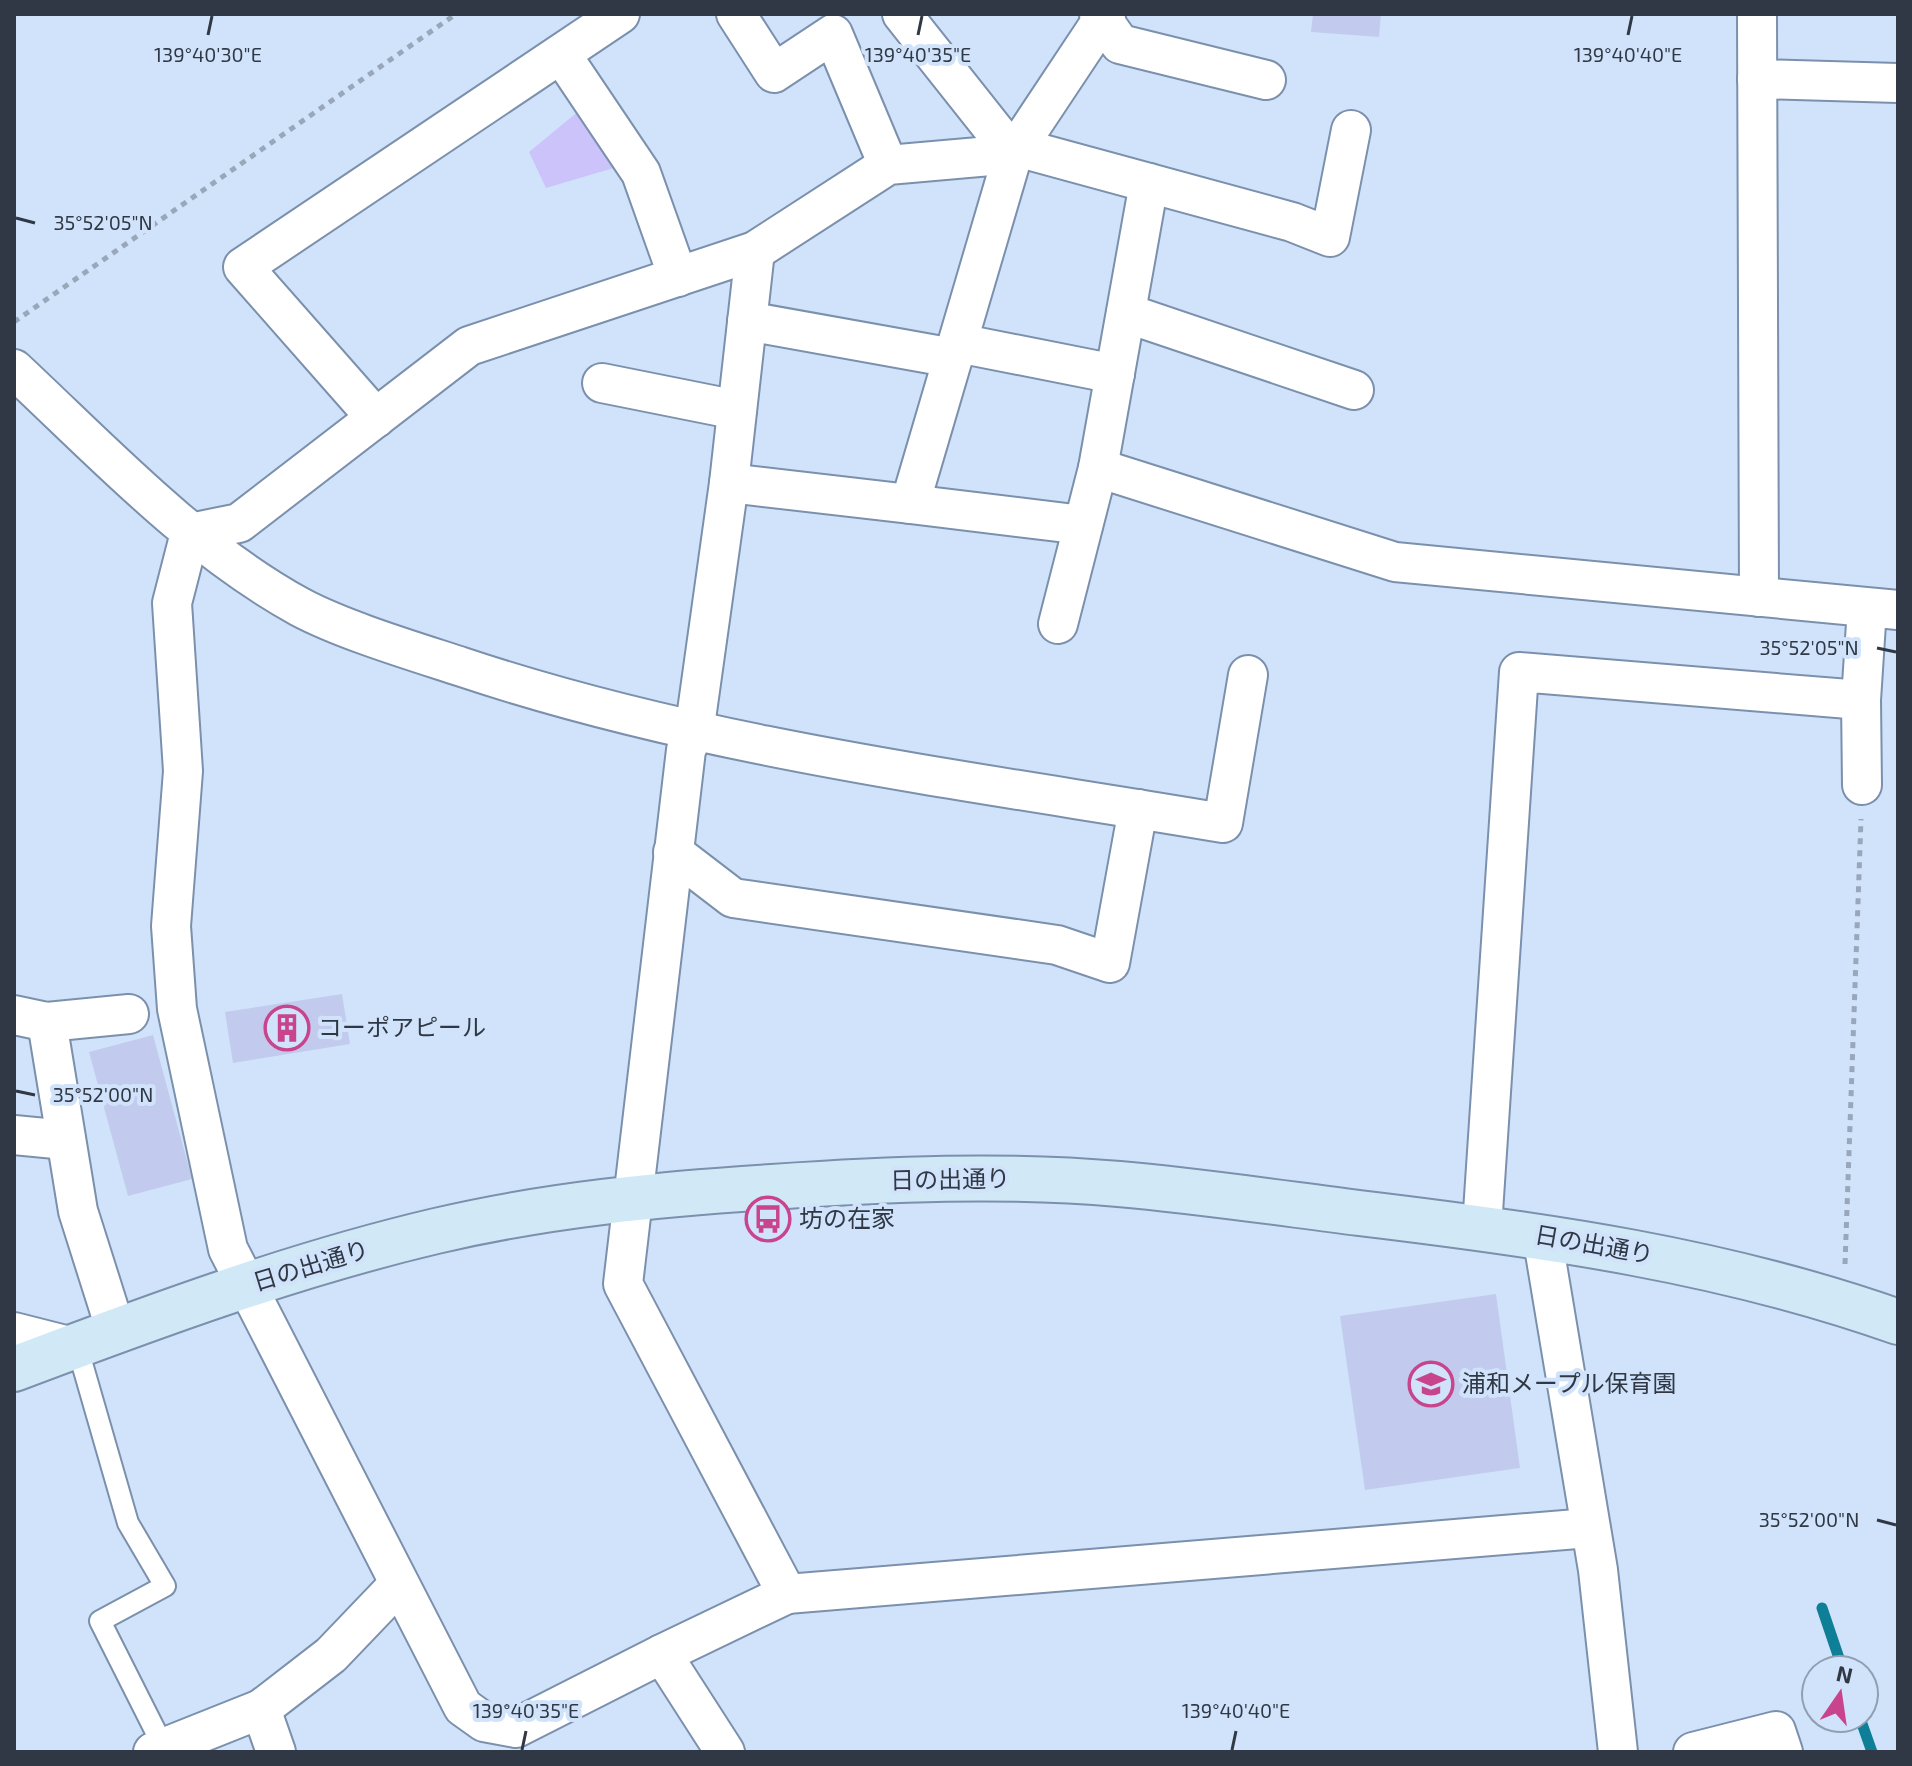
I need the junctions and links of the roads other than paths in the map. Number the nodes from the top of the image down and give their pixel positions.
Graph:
1 (620, 14) edge
2 (736, 14) edge
3 (902, 14) edge
4 (1757, 14) edge
5 (1103, 15) edge
6 (561, 54) junction
7 (1757, 79) junction
8 (1266, 80) dead end
9 (1898, 83) edge
10 (1351, 130) dead end
11 (1015, 150) junction
12 (888, 165) junction
13 (1149, 183) junction
14 (755, 251) junction
15 (678, 277) junction
16 (1126, 313) junction
17 (747, 321) junction
18 (955, 350) junction
19 (14, 369) edge
20 (1115, 374) junction
21 (602, 383) dead end
22 (1354, 390) dead end
23 (737, 410) junction
24 (376, 418) junction
25 (1098, 468) junction
26 (729, 483) junction
27 (910, 504) junction
28 (1083, 525) junction
29 (190, 533) junction
30 (1759, 597) junction
31 (1883, 609) edge
32 (1058, 624) dead end
33 (1248, 675) dead end
34 (1861, 700) junction
35 (694, 733) junction
36 (1862, 785) road end
37 (1138, 809) junction
38 (673, 852) junction
39 (129, 1014) dead end
40 (30, 1018) edge
41 (14, 1135) edge
42 (66, 1140) junction
43 (631, 1199) junction
44 (1482, 1227) junction
45 (1542, 1235) junction
46 (245, 1286) junction
47 (1898, 1322) edge
48 (14, 1332) edge
49 (89, 1341) junction
50 (14, 1369) edge
51 (1589, 1528) junction
52 (398, 1585) junction
53 (787, 1594) junction
54 (662, 1654) junction
55 (261, 1709) junction
56 (158, 1750) edge
57 (276, 1752) edge
58 (725, 1752) edge
59 (1618, 1752) edge
60 (1693, 1752) edge
61 (1783, 1752) edge

1 - 6 street
2 - 12 street
3 - 11 street
4 - 7 street
5 - 8 street
5 - 11 street
6 - 15 street
6 - 24 street
7 - 9 street
7 - 30 street
10 - 13 street
11 - 12 street
11 - 13 street
11 - 18 street
12 - 14 street
13 - 16 street
14 - 15 street
14 - 17 street
15 - 24 street
16 - 20 street
16 - 22 street
17 - 18 street
17 - 23 street
18 - 20 street
18 - 27 street
19 - 29 street
20 - 25 street
21 - 23 street
23 - 26 street
24 - 29 street
25 - 28 street
25 - 30 street
26 - 27 street
26 - 35 street
27 - 28 street
28 - 32 street
29 - 35 street
29 - 46 street
30 - 31 street
31 - 34 street
33 - 37 street
34 - 36 street
34 - 44 street
35 - 37 street
35 - 38 street
37 - 38 street
38 - 43 street
39 - 40 street
40 - 42 street
41 - 42 street
42 - 49 street
43 - 44 street, 日の出通り
43 - 46 street, 日の出通り
43 - 53 street
44 - 45 street, 日の出通り
45 - 47 street, 日の出通り
45 - 51 street
46 - 49 street, 日の出通り
46 - 52 street
48 - 49 street
49 - 50 street, 日の出通り
49 - 56 lane
51 - 53 street
51 - 59 street
52 - 54 street
52 - 55 street
53 - 54 street
54 - 58 street
55 - 56 street
55 - 57 street
60 - 61 street

